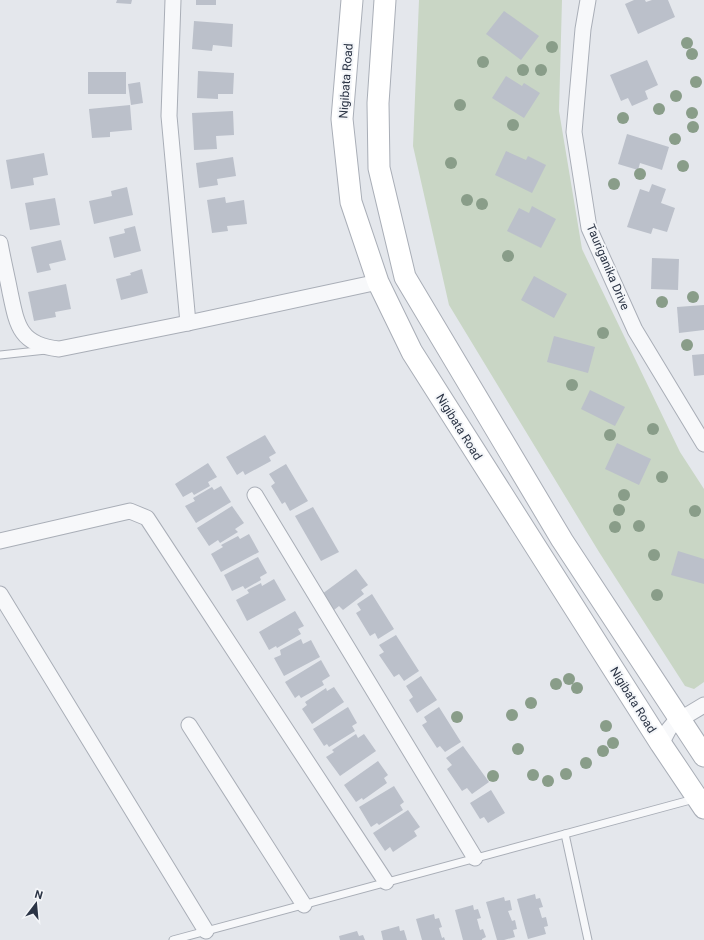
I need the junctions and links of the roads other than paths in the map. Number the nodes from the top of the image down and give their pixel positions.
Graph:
1 (173, 0) edge
2 (352, 0) edge
3 (385, 0) edge
4 (588, 0) edge
5 (0, 243) edge
6 (378, 282) junction
7 (188, 323) junction
8 (59, 349) junction
9 (0, 355) edge
10 (704, 444) edge
11 (255, 495) dead end
12 (0, 541) edge
13 (0, 594) edge
14 (704, 705) edge
15 (681, 720) junction
16 (189, 725) dead end
17 (661, 744) junction
18 (704, 756) edge
19 (701, 803) edge
20 (565, 834) junction
21 (475, 858) junction
22 (386, 882) junction
23 (304, 905) junction
24 (206, 931) junction
25 (173, 940) edge
26 (588, 940) edge

1 - 7 street
2 - 6 street, Nigibata Road
3 - 15 street
4 - 10 street, Tauriganika Drive
5 - 8 street
6 - 7 street
6 - 17 street, Nigibata Road
7 - 8 street
8 - 9 lane
11 - 21 street
12 - 22 street
13 - 24 street
14 - 15 street
15 - 17 street
15 - 18 street
16 - 23 street
17 - 19 street, Nigibata Road
19 - 20 lane
20 - 21 lane
20 - 26 lane
21 - 22 lane
22 - 23 lane
23 - 24 lane
24 - 25 lane

